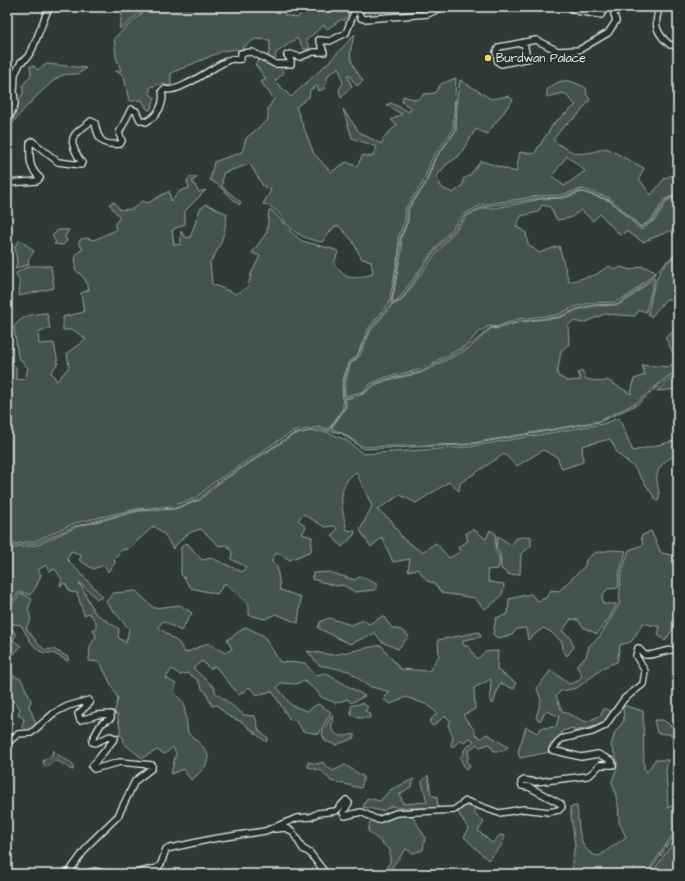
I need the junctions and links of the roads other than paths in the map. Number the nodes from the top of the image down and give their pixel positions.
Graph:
1 (51, 7) edge
2 (443, 7) edge
3 (569, 7) edge
4 (606, 7) edge
5 (612, 7) edge
6 (660, 7) edge
7 (356, 9) edge
8 (524, 42) junction
9 (678, 45) edge
10 (534, 57) dead end
11 (527, 58) junction
12 (7, 124) edge
13 (7, 183) edge
14 (678, 650) edge
15 (7, 740) edge
16 (272, 829) junction
17 (69, 873) edge
18 (84, 874) edge
19 (108, 874) edge
20 (133, 874) edge
21 (326, 874) edge

1 - 12 street
2 - 7 street
3 - 4 street
5 - 8 street
6 - 9 street
7 - 13 street
8 - 11 street
8 - 11 street
10 - 11 street
14 - 16 street
15 - 17 street
16 - 20 street
16 - 21 street
18 - 19 street

